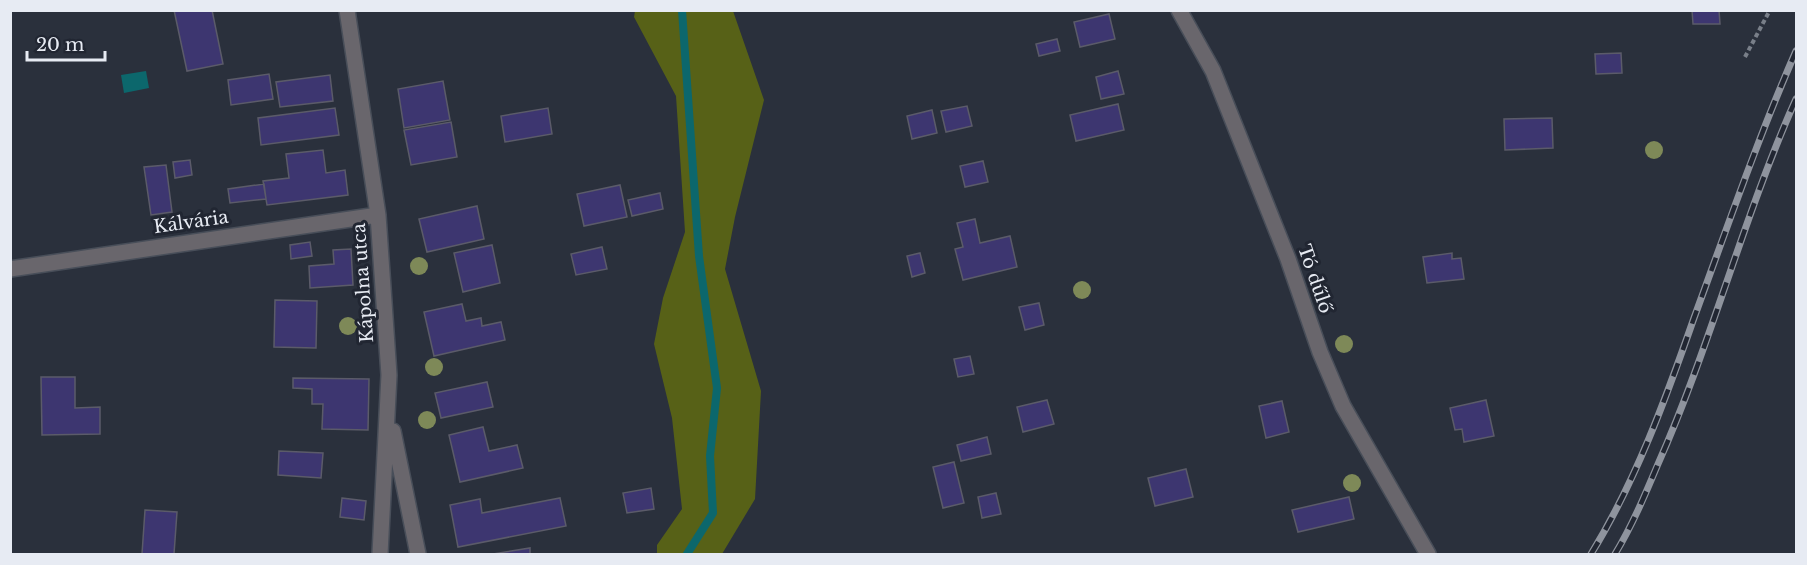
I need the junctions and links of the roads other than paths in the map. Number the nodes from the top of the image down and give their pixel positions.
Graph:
1 (347, 10) edge
2 (1179, 10) edge
3 (378, 215) junction
4 (10, 269) edge
5 (388, 410) junction
6 (380, 555) edge
7 (418, 555) edge
8 (1428, 555) edge

1 - 3 street, Kápolna utca
2 - 8 street, Tó dűlő
3 - 4 street, Kálvária
3 - 5 street, Kápolna utca
5 - 6 street, Kápolna utca
5 - 7 street

